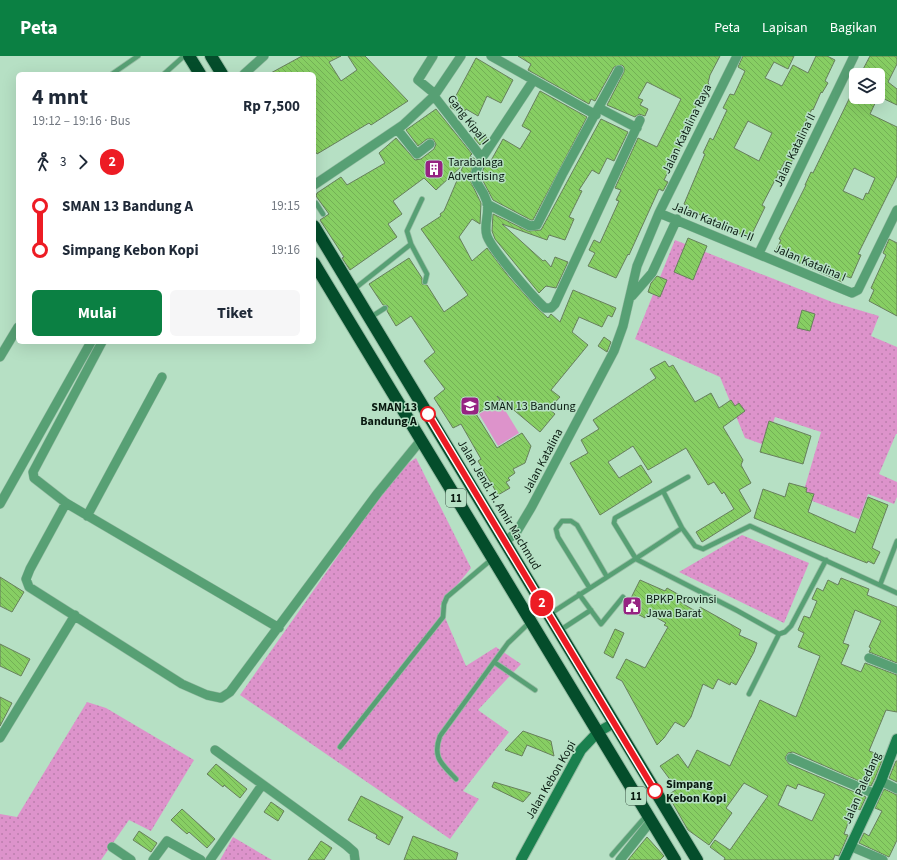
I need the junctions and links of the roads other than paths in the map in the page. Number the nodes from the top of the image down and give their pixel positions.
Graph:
1 (138, 56) edge
2 (184, 56) edge
3 (189, 56) edge
4 (211, 56) edge
5 (264, 56) edge
6 (433, 56) edge
7 (461, 56) edge
8 (493, 56) edge
9 (737, 56) edge
10 (853, 56) edge
11 (619, 70) dead end
12 (115, 72) edge
13 (166, 72) edge
14 (197, 72) edge
15 (221, 72) edge
16 (246, 72) edge
17 (533, 81) junction
18 (435, 95) junction
19 (597, 111) junction
20 (397, 129) junction
21 (430, 144) dead end
22 (482, 158) junction
23 (316, 184) edge
24 (422, 199) dead end
25 (316, 203) edge
26 (487, 204) junction
27 (897, 210) edge
28 (659, 213) junction
29 (323, 214) dead end
30 (677, 219) junction
31 (316, 229) edge
32 (411, 244) junction
33 (758, 254) junction
34 (316, 266) edge
35 (425, 282) dead end
36 (353, 290) junction
37 (631, 297) junction
38 (336, 300) junction
39 (385, 308) dead end
40 (369, 318) junction
41 (354, 328) junction
42 (16, 330) edge
43 (90, 344) edge
44 (101, 344) edge
45 (0, 357) edge
46 (162, 377) dead end
47 (421, 440) junction
48 (688, 477) dead end
49 (663, 491) junction
50 (66, 503) junction
51 (0, 504) edge
52 (87, 516) junction
53 (682, 528) junction
54 (897, 541) edge
55 (504, 542) junction
56 (492, 558) junction
57 (636, 559) junction
58 (826, 560) junction
59 (607, 577) junction
60 (880, 584) junction
61 (590, 587) junction
62 (897, 593) edge
63 (579, 594) junction
64 (623, 597) dead end
65 (591, 610) junction
66 (75, 615) junction
67 (549, 615) junction
68 (531, 621) junction
69 (278, 628) junction
70 (559, 631) junction
71 (779, 634) junction
72 (869, 658) dead end
73 (494, 662) junction
74 (897, 669) edge
75 (535, 690) dead end
76 (750, 694) dead end
77 (614, 723) junction
78 (598, 732) junction
79 (0, 738) edge
80 (897, 739) edge
81 (340, 747) dead end
82 (215, 750) dead end
83 (791, 758) dead end
84 (456, 779) dead end
85 (881, 781) junction
86 (262, 785) junction
87 (897, 789) edge
88 (875, 794) junction
89 (650, 818) junction
90 (850, 846) junction
91 (112, 847) dead end
92 (616, 857) edge
93 (131, 860) edge
94 (153, 860) edge
95 (201, 860) edge
96 (210, 860) edge
97 (355, 860) edge
98 (521, 860) edge
99 (675, 860) edge
100 (697, 860) edge
101 (844, 860) edge
102 (883, 860) edge

1 - 12 lane
2 - 13 lane
3 - 14 highway
4 - 15 highway
5 - 16 street
6 - 18 street, Gang Kipal I
7 - 18 street
8 - 17 street
9 - 28 street, Jalan Katalina Raya
10 - 33 street, Jalan Katalina II
11 - 19 street
17 - 19 street
17 - 22 street
18 - 20 street
18 - 22 street, Gang Kipal I
19 - 26 street
19 - 26 street
20 - 21 street
20 - 23 street
22 - 26 street
24 - 32 lane
25 - 29 lane
27 - 33 street, Jalan Katalina I
28 - 30 street, Jalan Katalina I-II
28 - 37 street, Jalan Katalina
30 - 33 street, Jalan Katalina I-II
30 - 37 street, Jalan Katalina
31 - 36 highway, Jalan Jend. H. Amir Machmud / 11
32 - 35 lane
32 - 36 lane
34 - 38 highway, 11
36 - 38 highway
36 - 40 highway, Jalan Jend. H. Amir Machmud / 11
37 - 55 street, Jalan Katalina
38 - 41 highway, 11
39 - 40 lane
40 - 41 highway
40 - 55 highway, Jalan Jend. H. Amir Machmud / 11
41 - 47 highway, 11
42 - 45 street
43 - 51 street
44 - 50 street
46 - 52 street
47 - 56 highway, 11
47 - 69 street
48 - 49 lane
49 - 53 lane
49 - 57 lane
50 - 52 street
50 - 66 street
52 - 69 street
53 - 57 lane
53 - 58 lane
54 - 60 lane
55 - 67 highway, Jalan Jend. H. Amir Machmud / 11
56 - 68 highway, 11
56 - 81 lane
57 - 59 lane
57 - 71 lane
58 - 60 lane
58 - 71 lane
59 - 61 lane
59 - 61 lane
60 - 62 lane
61 - 63 lane
63 - 65 lane
63 - 67 lane
64 - 65 lane
65 - 70 lane
66 - 69 street
66 - 79 street
67 - 70 highway, Jalan Jend. H. Amir Machmud / 11
68 - 73 lane
68 - 78 highway, 11
70 - 77 highway, Jalan Jend. H. Amir Machmud / 11
71 - 76 lane
72 - 74 street
73 - 75 lane
73 - 84 lane
77 - 78 main road, Jalan Kebon Kopi
77 - 100 highway, Jalan Jend. H. Amir Machmud / 11
78 - 89 highway, 11
78 - 98 main road, Jalan Kebon Kopi
80 - 85 main road, Jalan Paledang
82 - 86 street
83 - 88 street
85 - 87 street
85 - 88 main road, Jalan Paledang
86 - 96 street
86 - 97 street
88 - 90 main road, Jalan Paledang
89 - 92 street
89 - 99 highway, 11
90 - 101 main road, Jalan Paledang
90 - 102 street
91 - 93 street
94 - 95 street

